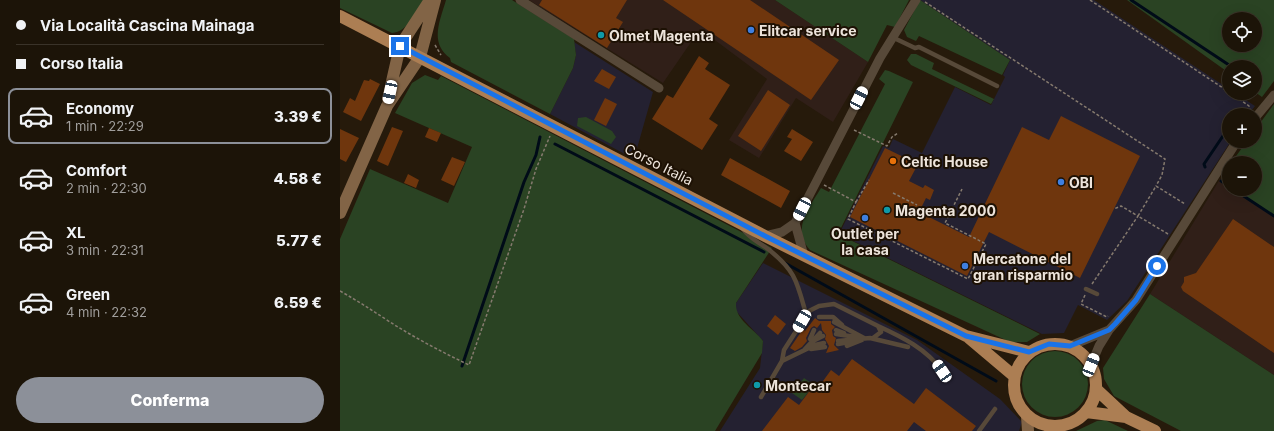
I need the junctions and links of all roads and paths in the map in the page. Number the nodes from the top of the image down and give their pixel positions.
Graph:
1 (430, 0) edge
2 (435, 0) edge
3 (520, 0) edge
4 (916, 0) edge
5 (922, 0) edge
6 (1090, 0) edge
7 (340, 16) edge
8 (894, 38) junction
9 (400, 46) junction
10 (420, 57) junction
11 (997, 86) dead end
12 (1222, 87) edge
13 (659, 88) dead end
14 (1274, 95) edge
15 (1241, 100) edge
16 (387, 106) junction
17 (1250, 108) edge
18 (1259, 108) edge
19 (845, 125) junction
20 (559, 127) junction
21 (898, 133) dead end
22 (1233, 148) edge
23 (869, 180) dead end
24 (817, 182) junction
25 (1156, 186) junction
26 (962, 189) dead end
27 (893, 193) dead end
28 (856, 202) junction
29 (1186, 205) dead end
30 (917, 206) dead end
31 (921, 208) dead end
32 (1114, 209) dead end
33 (340, 213) edge
34 (950, 214) junction
35 (1138, 216) junction
36 (736, 220) junction
37 (795, 223) junction
38 (1171, 228) dead end
39 (765, 236) junction
40 (804, 256) junction
41 (1087, 289) junction
42 (340, 291) edge
43 (1097, 294) dead end
44 (1112, 312) dead end
45 (806, 314) junction
46 (819, 317) dead end
47 (843, 326) junction
48 (878, 326) junction
49 (1109, 330) junction
50 (817, 331) junction
51 (966, 336) junction
52 (812, 337) junction
53 (864, 338) junction
54 (871, 338) junction
55 (838, 344) dead end
56 (908, 346) dead end
57 (1070, 346) junction
58 (806, 348) junction
59 (1029, 352) junction
60 (782, 361) junction
61 (1091, 365) junction
62 (942, 371) dead end
63 (1014, 376) junction
64 (1096, 389) junction
65 (761, 397) dead end
66 (996, 409) dead end
67 (1086, 412) junction
68 (1027, 416) junction
69 (1126, 417) junction
70 (1052, 429) edge
71 (979, 431) edge
72 (1028, 431) edge
73 (1155, 431) edge

1 - 9 street
2 - 10 street
3 - 13 street
4 - 8 street
5 - 25 path
6 - 12 path
7 - 9 main road, Corso Italia
8 - 11 lane
8 - 19 street
9 - 10 main road, Corso Italia
9 - 16 street
10 - 16 street
10 - 20 main road, Corso Italia
14 - 18 street
15 - 17 path
16 - 33 street
19 - 21 path
19 - 24 street
20 - 36 main road, Corso Italia
20 - 42 path
22 - 49 street
23 - 28 path
24 - 28 path
24 - 37 street
25 - 29 path
25 - 35 path
26 - 34 path
27 - 30 path
28 - 34 path
31 - 34 path
32 - 35 path
35 - 38 path
35 - 41 path
36 - 39 main road, Corso Italia
36 - 45 lane
37 - 39 street
37 - 40 street
39 - 40 main road, Corso Italia
40 - 51 main road, Corso Italia
41 - 43 lane
41 - 44 path
45 - 48 lane
45 - 60 lane
46 - 47 lane
47 - 53 lane
47 - 53 lane
48 - 54 lane
48 - 62 lane
49 - 57 street
49 - 61 street
50 - 52 lane
50 - 52 lane
50 - 58 lane
51 - 59 main road, Corso Italia
51 - 63 main road, Corso Italia
52 - 58 lane
53 - 54 lane
53 - 55 lane
54 - 56 lane
57 - 59 main road
57 - 61 main road
58 - 58 lane
58 - 60 lane
59 - 63 main road
60 - 65 lane
61 - 64 main road
63 - 68 main road
64 - 67 main road
64 - 69 main road
66 - 71 lane
67 - 69 main road
67 - 70 main road
68 - 70 main road
68 - 72 street
69 - 73 main road

